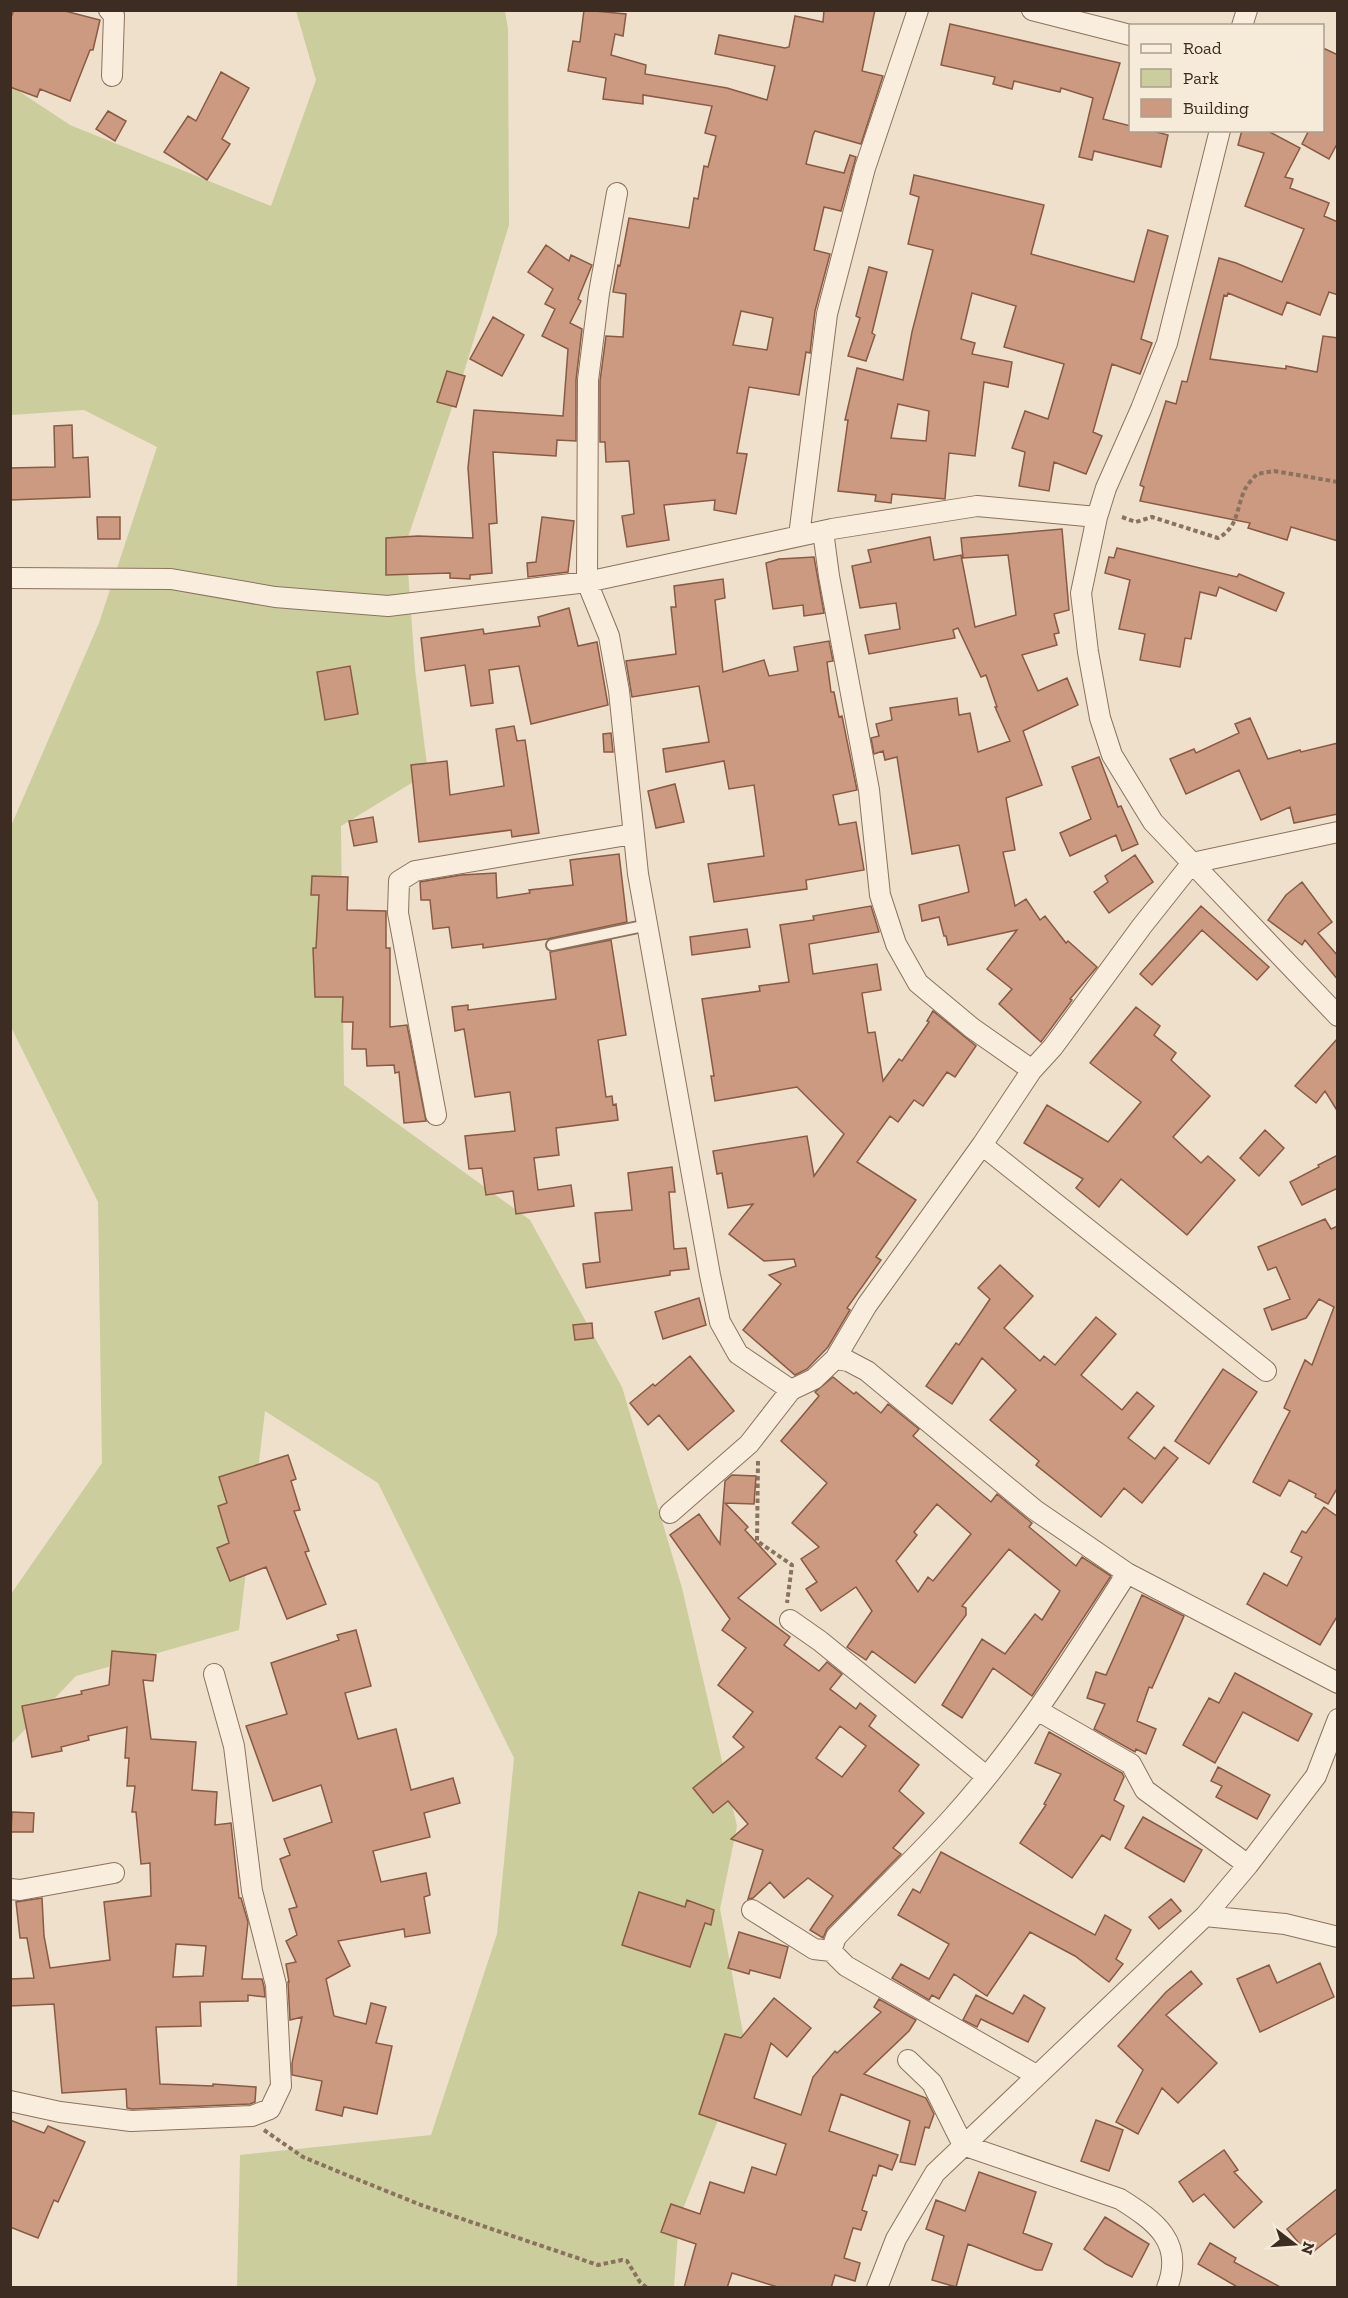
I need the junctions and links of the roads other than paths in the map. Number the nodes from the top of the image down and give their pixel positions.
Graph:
1 (109, 10) edge
2 (918, 10) edge
3 (1032, 10) edge
4 (1129, 34) edge
5 (112, 76) dead end
6 (1220, 132) edge
7 (617, 193) dead end
8 (1097, 517) junction
9 (823, 531) junction
10 (799, 536) junction
11 (10, 578) edge
12 (587, 582) junction
13 (1338, 832) edge
14 (633, 834) junction
15 (1192, 863) junction
16 (648, 925) junction
17 (552, 945) dead end
18 (1338, 1016) edge
19 (1032, 1070) junction
20 (436, 1115) dead end
21 (982, 1145) junction
22 (835, 1359) junction
23 (1266, 1371) dead end
24 (791, 1390) junction
25 (670, 1513) dead end
26 (1127, 1573) junction
27 (790, 1620) road end
28 (214, 1674) dead end
29 (1338, 1683) edge
30 (1037, 1710) junction
31 (1338, 1719) edge
32 (986, 1776) junction
33 (1248, 1865) junction
34 (114, 1873) dead end
35 (10, 1889) edge
36 (752, 1910) dead end
37 (1205, 1916) junction
38 (1338, 1937) edge
39 (831, 1951) junction
40 (908, 2060) dead end
41 (1036, 2075) junction
42 (10, 2101) edge
43 (963, 2145) junction
44 (877, 2288) edge
45 (1167, 2288) edge

1 - 5 street
2 - 10 street
3 - 4 street
6 - 8 street
7 - 12 street
8 - 9 street
8 - 15 street
9 - 10 street
9 - 19 street
10 - 12 street
11 - 12 street
12 - 14 street
13 - 15 street
14 - 16 street
14 - 20 street
15 - 18 street
15 - 19 street
16 - 17 lane
16 - 24 street
19 - 21 street
21 - 22 street
21 - 23 street
22 - 24 street
22 - 26 street
24 - 25 street
26 - 29 street
26 - 30 street
27 - 32 street
28 - 42 street
30 - 32 street
30 - 33 street
31 - 33 street
32 - 39 street
33 - 37 street
34 - 35 street
36 - 39 street
37 - 38 street
37 - 41 street
39 - 41 street
40 - 43 street
41 - 43 street
43 - 44 street
43 - 45 street

